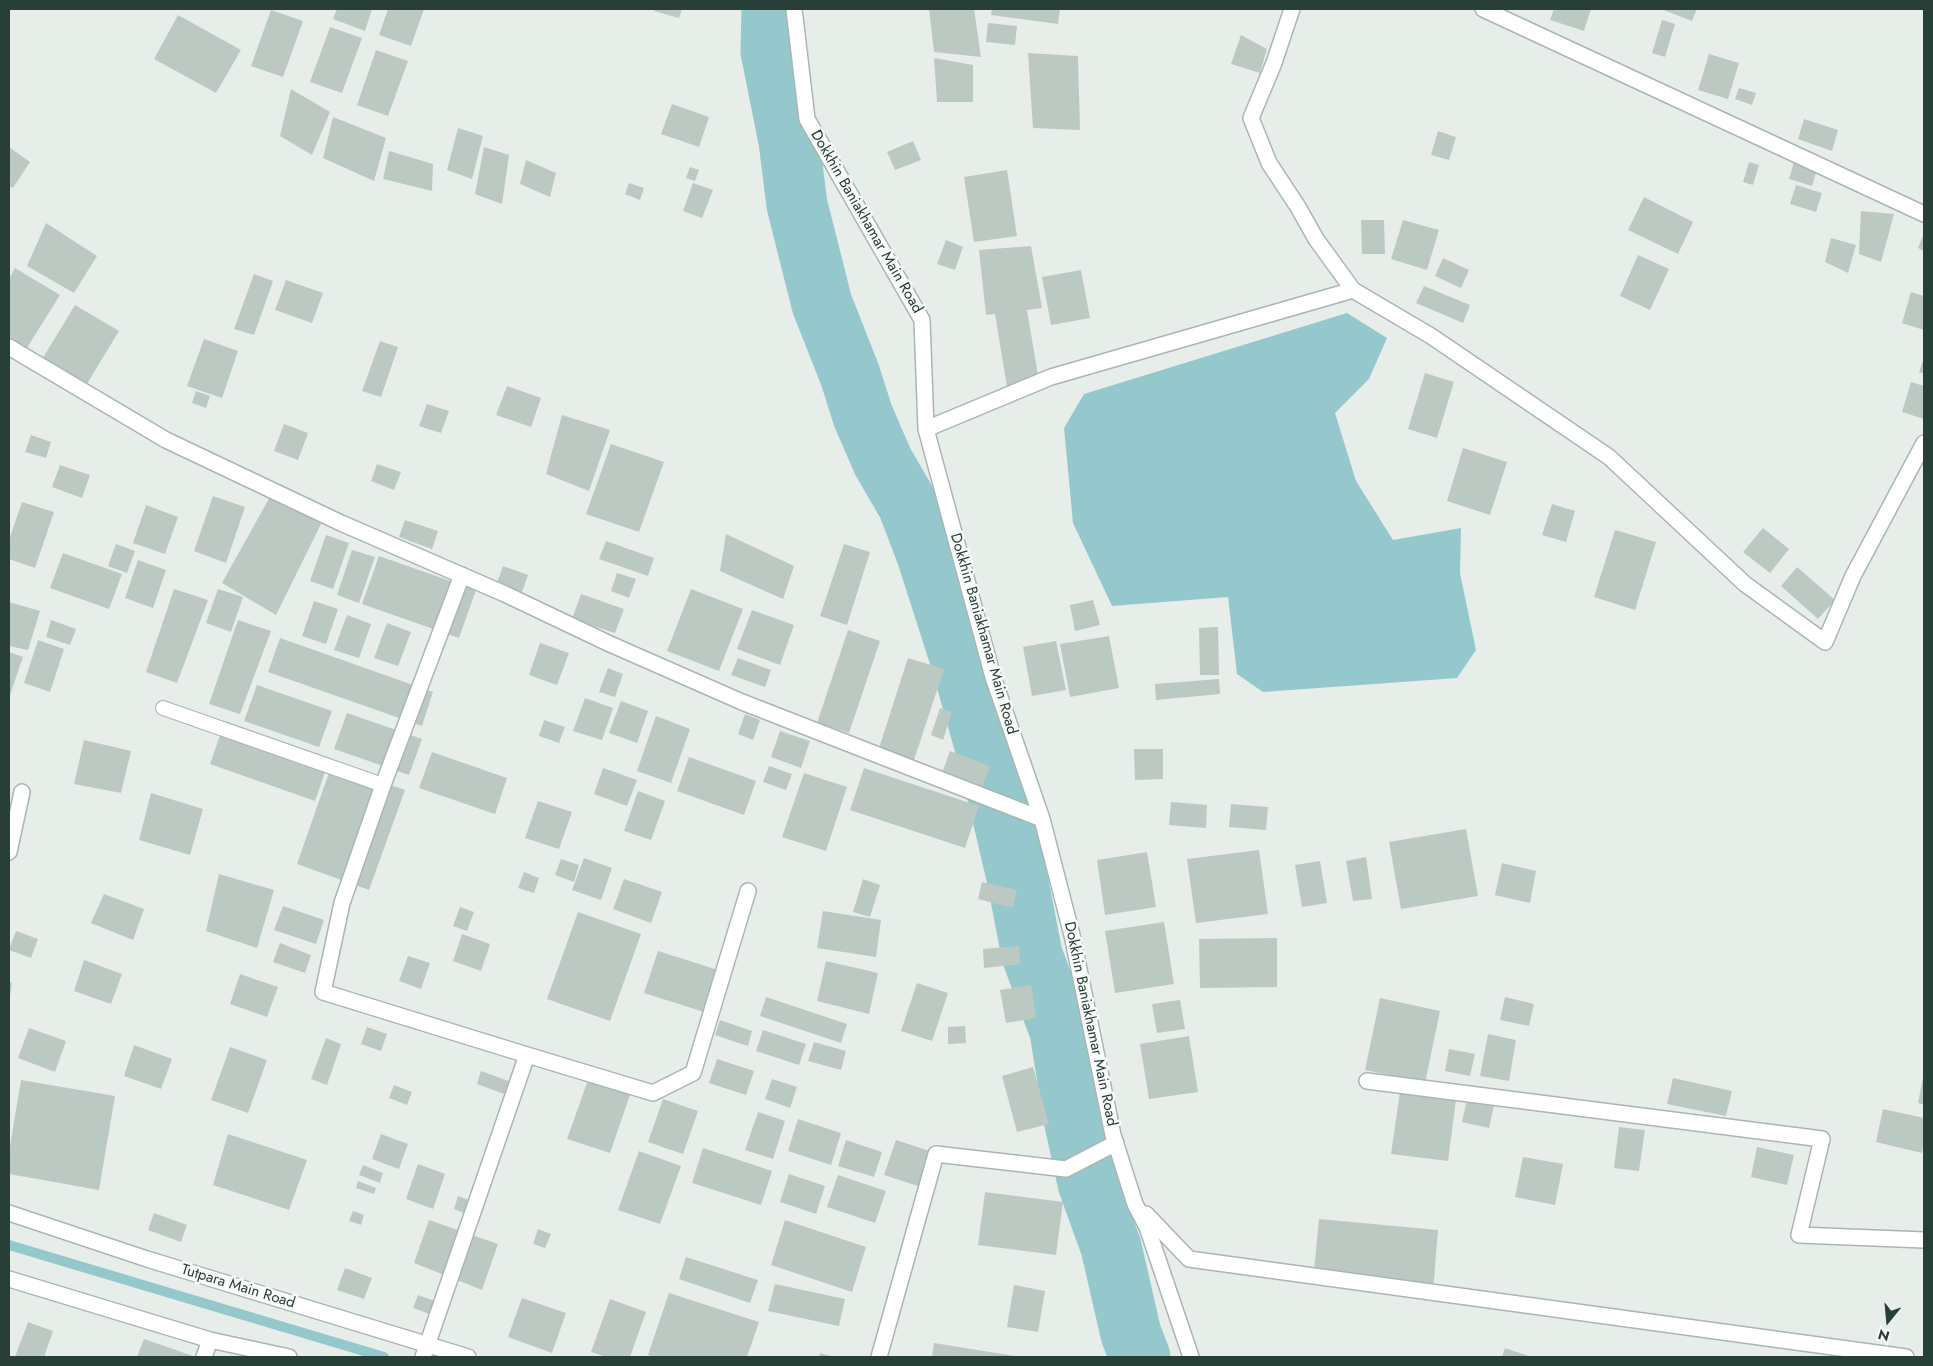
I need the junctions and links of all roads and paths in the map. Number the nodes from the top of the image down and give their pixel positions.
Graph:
1 (794, 9) edge
2 (1292, 9) edge
3 (1483, 9) edge
4 (1924, 214) edge
5 (1353, 290) junction
6 (9, 347) edge
7 (926, 429) junction
8 (1924, 443) edge
9 (462, 576) junction
10 (163, 708) dead end
11 (383, 785) junction
12 (22, 792) dead end
13 (1042, 819) junction
14 (9, 852) edge
15 (748, 891) dead end
16 (527, 1054) junction
17 (1367, 1080) dead end
18 (1114, 1144) junction
19 (1135, 1204) junction
20 (9, 1213) edge
21 (1924, 1240) edge
22 (9, 1279) edge
23 (210, 1340) junction
24 (425, 1351) edge
25 (204, 1357) edge
26 (289, 1357) edge
27 (468, 1357) edge
28 (879, 1357) edge
29 (1191, 1357) edge
30 (1906, 1357) edge

1 - 7 street, Dokkhin Baniakhamar Main Road
2 - 5 street
3 - 4 street
5 - 7 street
5 - 8 street
6 - 9 street
7 - 13 street, Dokkhin Baniakhamar Main Road
9 - 11 street
9 - 13 street
10 - 11 lane
11 - 16 street
12 - 14 street
13 - 18 street, Dokkhin Baniakhamar Main Road
15 - 16 street
16 - 24 street
17 - 21 street
18 - 19 street, Dokkhin Baniakhamar Main Road
18 - 28 street
19 - 29 street, Dokkhin Baniakhamar Main Road
19 - 30 street
20 - 24 street, Tutpara Main Road
22 - 23 street
23 - 25 street
23 - 26 street
24 - 27 street, Tutpara Main Road

